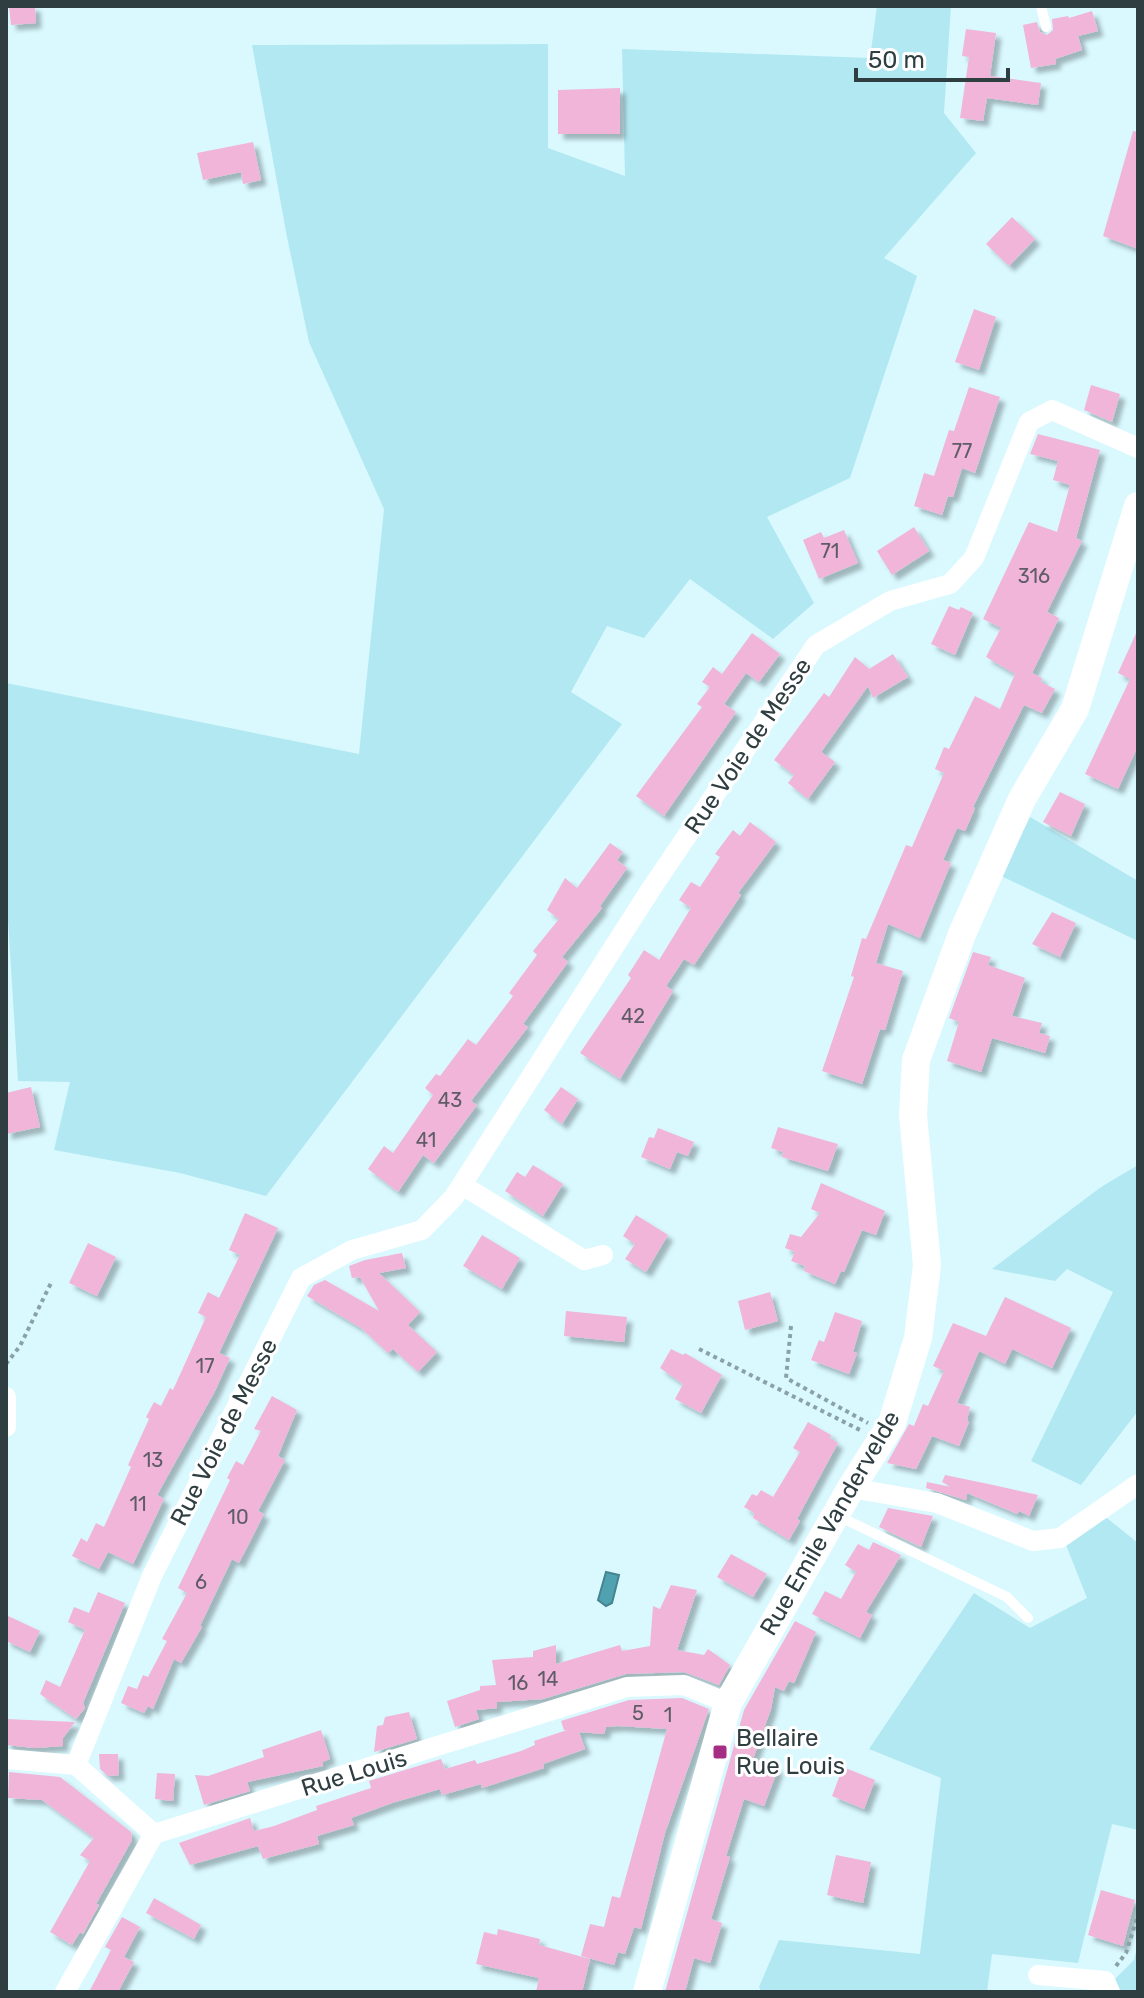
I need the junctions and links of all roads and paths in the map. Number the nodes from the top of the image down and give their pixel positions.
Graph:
1 (1041, 6) edge
2 (1046, 27) dead end
3 (1138, 448) edge
4 (1138, 506) edge
5 (462, 1185) junction
6 (603, 1255) dead end
7 (52, 1281) dead end
8 (791, 1326) dead end
9 (699, 1349) dead end
10 (6, 1364) edge
11 (6, 1397) edge
12 (6, 1427) edge
13 (883, 1437) junction
14 (1138, 1484) edge
15 (851, 1488) junction
16 (836, 1515) junction
17 (1028, 1618) dead end
18 (728, 1703) junction
19 (6, 1759) edge
20 (76, 1765) junction
21 (154, 1834) junction
22 (1138, 1915) edge
23 (1038, 1975) dead end
24 (1107, 1986) edge
25 (65, 1992) edge
26 (647, 1992) edge

1 - 2 lane
3 - 5 street, Rue Voie de Messe
4 - 13 street, Rue Emile Vandervelde
5 - 6 street
5 - 20 street, Rue Voie de Messe
7 - 10 path
8 - 13 path
9 - 13 path
11 - 12 street
13 - 15 street, Rue Emile Vandervelde
14 - 15 street
15 - 16 street, Rue Emile Vandervelde
16 - 17 lane
16 - 18 street, Rue Emile Vandervelde
18 - 21 street, Rue Louis
18 - 26 street, Rue Emile Vandervelde
19 - 20 street
20 - 21 street
21 - 25 street
22 - 24 path
23 - 24 street

